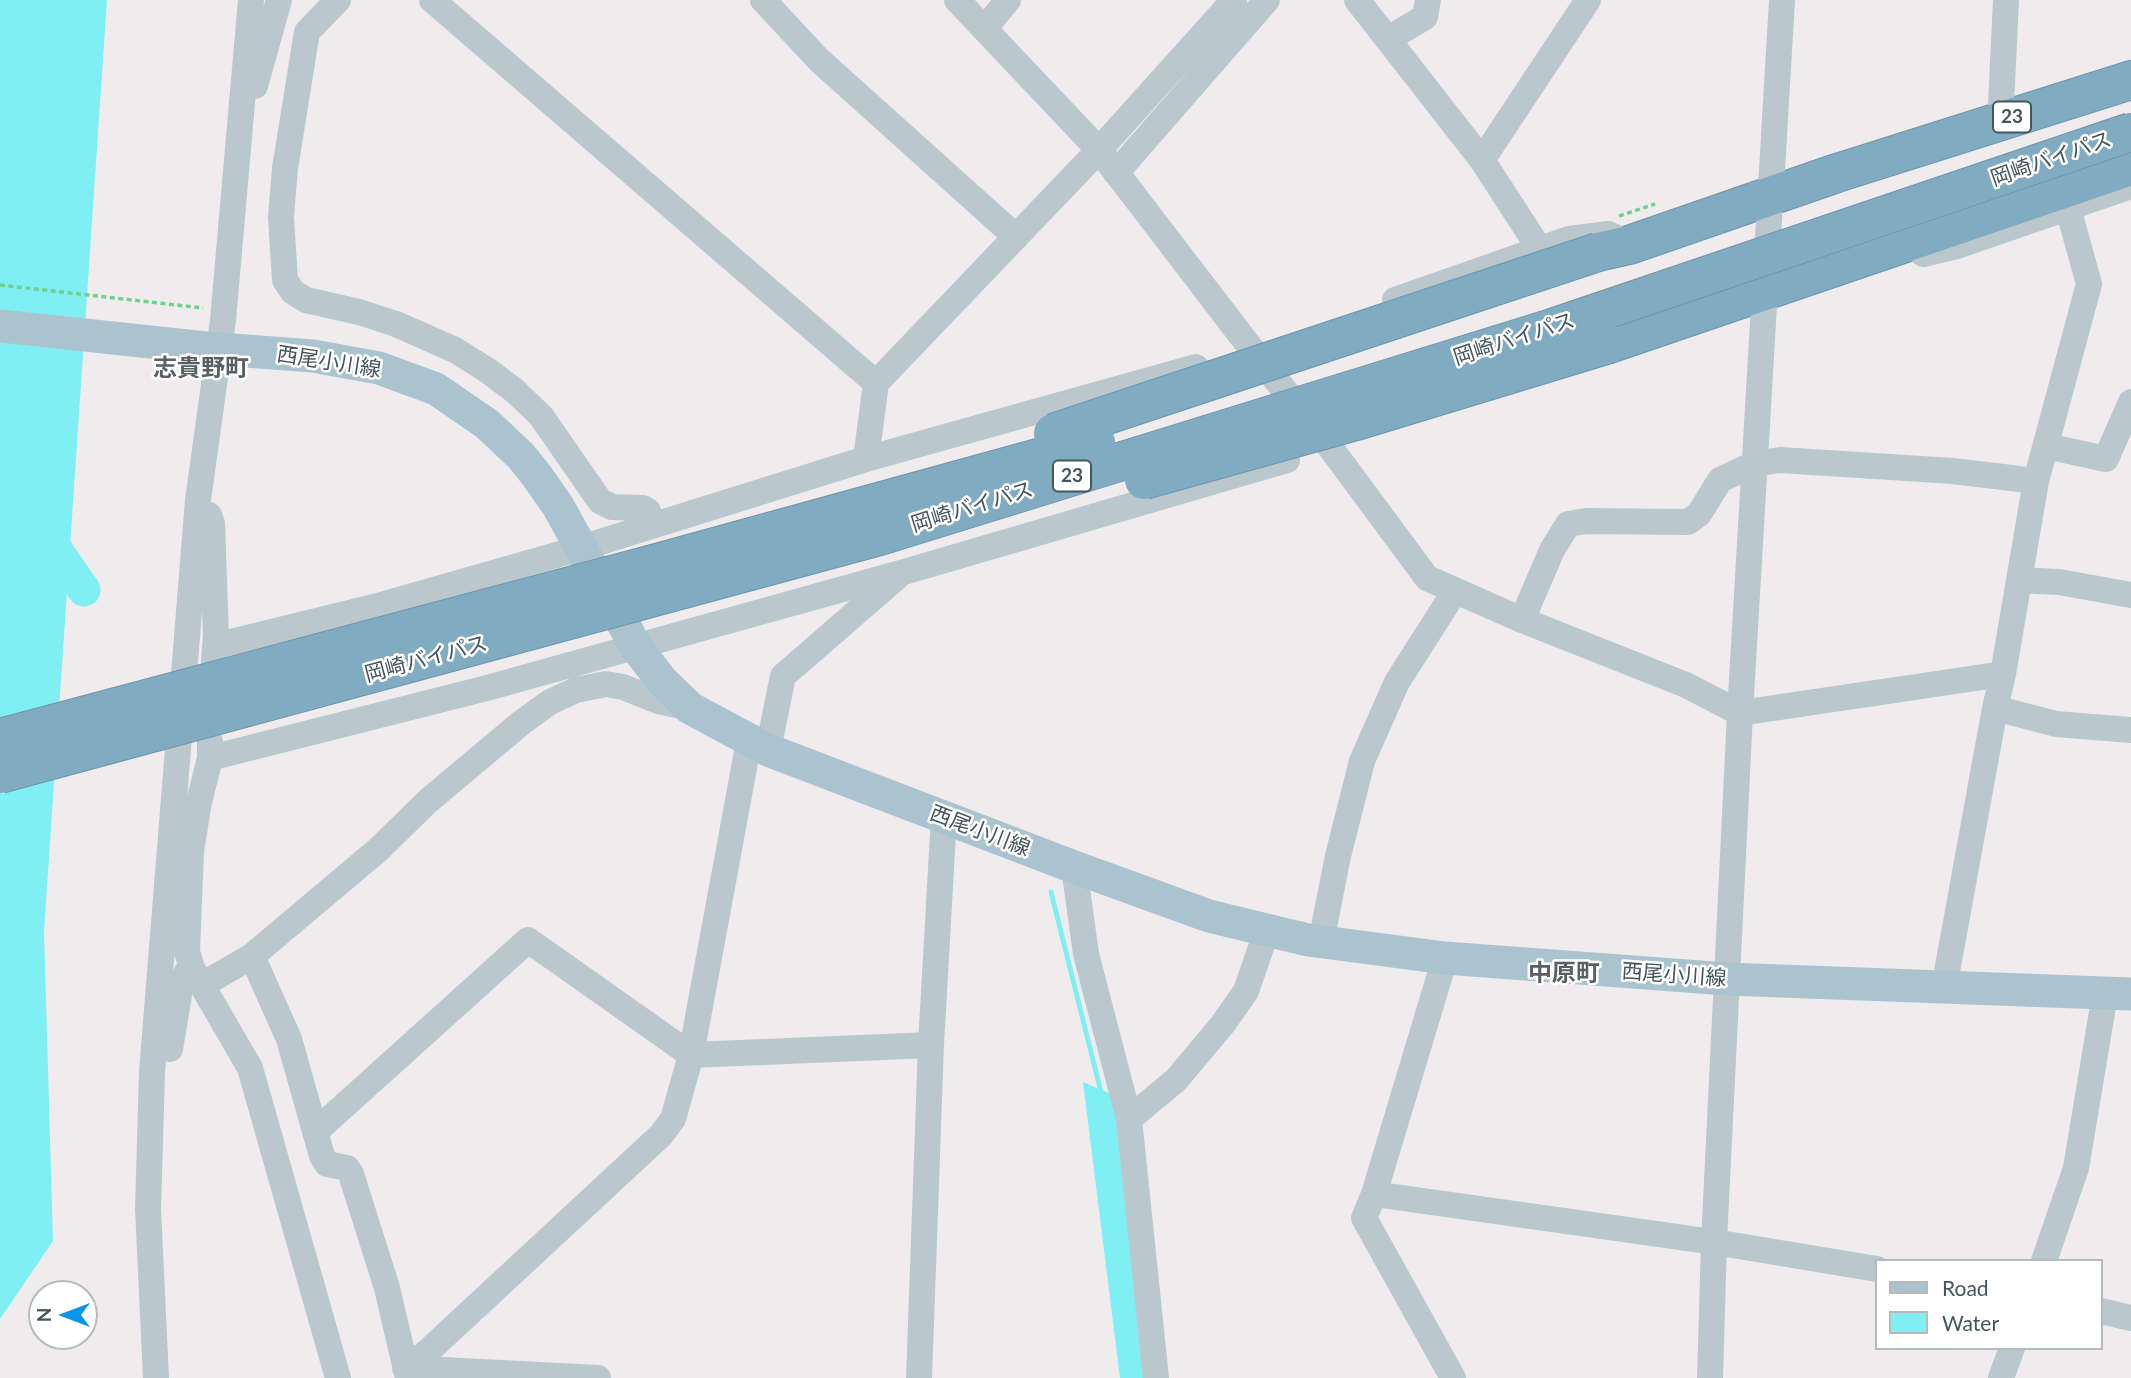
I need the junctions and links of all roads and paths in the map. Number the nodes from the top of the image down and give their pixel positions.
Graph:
1 (251, 0) edge
2 (279, 0) edge
3 (306, 0) edge
4 (338, 0) edge
5 (432, 0) edge
6 (957, 0) edge
7 (1008, 0) edge
8 (1234, 0) edge
9 (1267, 0) edge
10 (1357, 0) edge
11 (1428, 0) edge
12 (1588, 0) edge
13 (1782, 0) edge
14 (2006, 0) edge
15 (771, 3) edge
16 (985, 28) junction
17 (307, 32) junction
18 (1388, 39) junction
19 (2131, 63) edge
20 (2131, 79) edge
21 (2001, 105) junction
22 (2131, 106) edge
23 (2131, 132) edge
24 (237, 147) junction
25 (1099, 150) junction
26 (1482, 160) junction
27 (2131, 166) edge
28 (1116, 173) junction
29 (1837, 173) junction
30 (2131, 186) edge
31 (1772, 195) junction
32 (1665, 201) dead end
33 (2068, 208) junction
34 (1016, 237) junction
35 (1613, 238) junction
36 (1909, 242) junction
37 (1539, 248) junction
38 (0, 285) edge
39 (1764, 291) junction
40 (212, 309) dead end
41 (1697, 314) junction
42 (0, 326) edge
43 (212, 349) junction
44 (1253, 351) junction
45 (876, 383) junction
46 (2131, 402) edge
47 (2046, 446) junction
48 (1330, 447) junction
49 (866, 459) junction
50 (1754, 464) junction
51 (2036, 481) junction
52 (938, 486) junction
53 (198, 500) junction
54 (653, 525) junction
55 (880, 536) junction
56 (581, 548) junction
57 (904, 572) junction
58 (2020, 580) junction
59 (1455, 590) junction
60 (2131, 595) edge
61 (1522, 621) junction
62 (215, 646) junction
63 (636, 647) junction
64 (2003, 674) junction
65 (690, 708) junction
66 (1995, 708) junction
67 (1740, 713) junction
68 (2131, 730) edge
69 (0, 738) edge
70 (758, 745) junction
71 (209, 758) junction
72 (0, 774) edge
73 (944, 816) junction
74 (1074, 867) junction
75 (1267, 930) junction
76 (1321, 942) junction
77 (252, 956) junction
78 (1445, 958) junction
79 (197, 976) junction
80 (1727, 979) junction
81 (1944, 988) junction
82 (2118, 994) edge
83 (931, 1045) junction
84 (691, 1055) junction
85 (152, 1072) junction
86 (1129, 1118) junction
87 (315, 1132) junction
88 (1374, 1194) junction
89 (1714, 1242) junction
90 (2045, 1259) edge
91 (1876, 1269) edge
92 (2103, 1311) edge
93 (2131, 1318) edge
94 (2011, 1350) edge
95 (407, 1373) edge
96 (156, 1378) edge
97 (338, 1378) edge
98 (598, 1378) edge
99 (919, 1378) edge
100 (1156, 1378) edge
101 (1453, 1378) edge
102 (1710, 1378) edge
103 (2001, 1378) edge

1 - 24 street
2 - 24 street
3 - 17 street
4 - 17 street
5 - 45 street
6 - 16 street
7 - 16 street
8 - 25 street
9 - 28 street
10 - 18 street
11 - 18 street
12 - 26 street
13 - 31 street
14 - 21 street
15 - 34 street
16 - 25 street
17 - 54 street
18 - 26 street
19 - 21 street
20 - 29 highway, 23
21 - 29 street
22 - 52 highway, 岡崎バイパス / 23, bridge
23 - 55 highway, 岡崎バイパス / 23, bridge
24 - 43 street
25 - 28 street
25 - 34 street
26 - 37 street
27 - 36 highway, 23
28 - 44 street
29 - 31 highway, 23
30 - 33 street
31 - 35 highway, 23
31 - 39 street
32 - 35 path
33 - 36 street
33 - 47 street
34 - 45 street
35 - 37 street
35 - 52 highway, 23, bridge
36 - 39 highway, 23
37 - 44 street
38 - 40 path
39 - 41 highway, 23
39 - 50 street
41 - 48 street
41 - 55 highway, 23, bridge
42 - 43 main road, 西尾小川線
43 - 53 street
43 - 56 main road, 西尾小川線
44 - 48 street
44 - 49 street
45 - 49 street
46 - 47 street
47 - 51 street
48 - 57 street
48 - 59 street
49 - 54 street
50 - 51 street
50 - 61 street
50 - 67 street
51 - 58 street
52 - 69 highway, 岡崎バイパス / 23, bridge
53 - 62 street
53 - 85 street
54 - 56 street
55 - 72 highway, 岡崎バイパス / 23, bridge
56 - 62 street
56 - 63 main road, 西尾小川線
57 - 63 street
57 - 70 street
58 - 60 street
58 - 64 street
59 - 61 street
59 - 76 street
61 - 67 street
62 - 71 street
63 - 65 main road, 西尾小川線
63 - 71 street
64 - 66 street
64 - 67 street
65 - 70 main road, 西尾小川線
65 - 77 street
66 - 68 street
66 - 81 street
67 - 80 street
70 - 73 main road, 西尾小川線
70 - 84 street
71 - 79 street
73 - 74 main road, 西尾小川線
73 - 83 street
74 - 75 main road, 西尾小川線
74 - 86 street
75 - 76 main road, 西尾小川線
75 - 86 street
76 - 78 main road, 西尾小川線
77 - 79 street
77 - 87 street
78 - 80 main road, 西尾小川線
78 - 88 street
79 - 85 street
79 - 97 street
80 - 81 main road, 西尾小川線
80 - 89 street
81 - 82 main road, 西尾小川線
82 - 90 street
83 - 84 street
83 - 99 street
84 - 87 street
84 - 95 street
85 - 96 street
86 - 100 street
87 - 95 street
88 - 89 street
88 - 101 street
89 - 91 street
89 - 102 street
92 - 93 street
94 - 103 street
95 - 98 street

